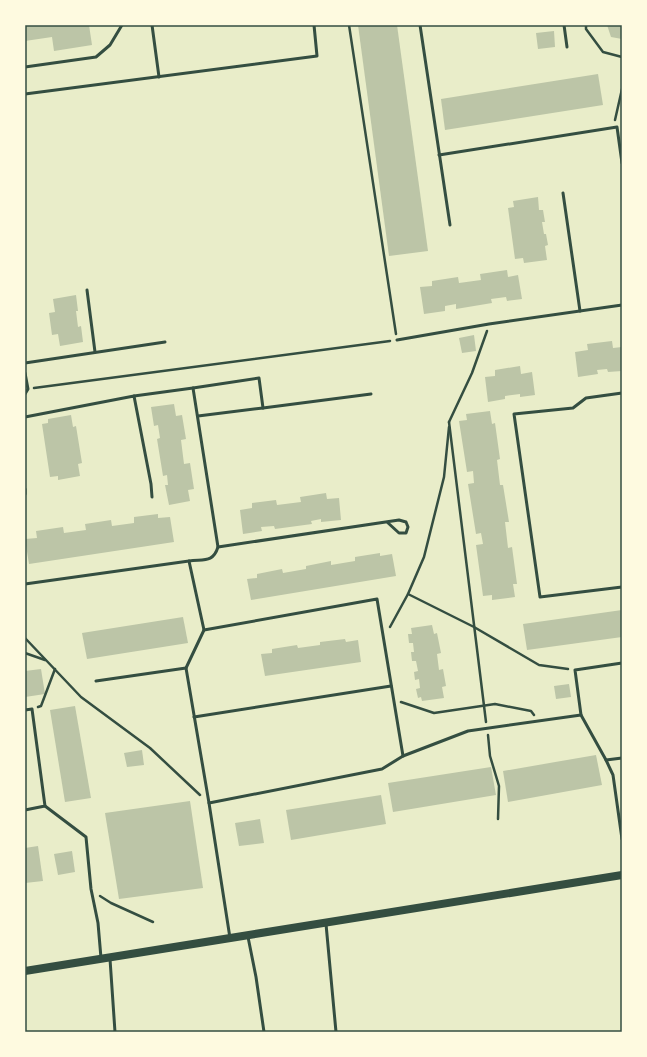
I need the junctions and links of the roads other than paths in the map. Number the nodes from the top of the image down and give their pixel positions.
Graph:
1 (122, 25) edge
2 (152, 25) edge
3 (314, 25) edge
4 (420, 25) edge
5 (564, 25) edge
6 (567, 46) dead end
7 (25, 67) edge
8 (159, 77) junction
9 (25, 94) edge
10 (440, 155) junction
11 (622, 163) edge
12 (563, 193) dead end
13 (450, 225) dead end
14 (87, 290) dead end
15 (622, 305) edge
16 (580, 311) junction
17 (397, 340) road end
18 (165, 342) dead end
19 (95, 352) junction
20 (25, 363) edge
21 (25, 373) edge
22 (193, 388) junction
23 (26, 389) edge
24 (622, 393) edge
25 (25, 394) edge
26 (371, 394) dead end
27 (134, 396) junction
28 (263, 408) junction
29 (198, 416) junction
30 (25, 417) edge
31 (25, 489) edge
32 (25, 494) edge
33 (152, 497) dead end
34 (388, 522) junction
35 (218, 547) junction
36 (189, 561) junction
37 (25, 584) edge
38 (622, 587) edge
39 (204, 630) junction
40 (622, 663) edge
41 (186, 668) junction
42 (96, 681) dead end
43 (391, 686) junction
44 (25, 710) edge
45 (581, 715) junction
46 (194, 717) junction
47 (403, 756) junction
48 (622, 758) edge
49 (606, 760) junction
50 (209, 803) junction
51 (45, 806) junction
52 (25, 810) edge
53 (622, 839) edge
54 (622, 876) edge
55 (325, 923) junction
56 (248, 935) junction
57 (230, 938) junction
58 (110, 957) junction
59 (101, 958) junction
60 (25, 971) edge
61 (115, 1032) edge
62 (264, 1032) edge
63 (336, 1032) edge

1 - 7 lane
2 - 8 lane
3 - 8 lane
4 - 10 lane
5 - 6 lane
8 - 9 lane
10 - 11 lane
10 - 13 lane
12 - 16 lane
14 - 19 lane
15 - 16 lane
16 - 17 lane
18 - 19 lane
19 - 20 lane
21 - 23 lane
22 - 27 lane
22 - 28 lane
22 - 29 lane
23 - 25 lane
24 - 38 lane
26 - 28 lane
27 - 30 lane
27 - 33 lane
28 - 29 lane
29 - 35 lane
31 - 32 lane
34 - 34 lane
34 - 35 lane
35 - 36 lane
36 - 37 lane
36 - 39 lane
39 - 41 lane
39 - 43 lane
40 - 45 lane
41 - 42 lane
41 - 46 lane
43 - 46 lane
43 - 47 lane
44 - 51 lane
45 - 47 lane
45 - 49 lane
46 - 50 lane
47 - 50 lane
48 - 49 lane
49 - 53 lane
50 - 57 lane
51 - 52 lane
51 - 59 lane
54 - 55 main road
55 - 56 main road
55 - 63 lane
56 - 57 main road
56 - 62 lane
57 - 58 main road
58 - 59 main road
58 - 61 lane
59 - 60 main road

